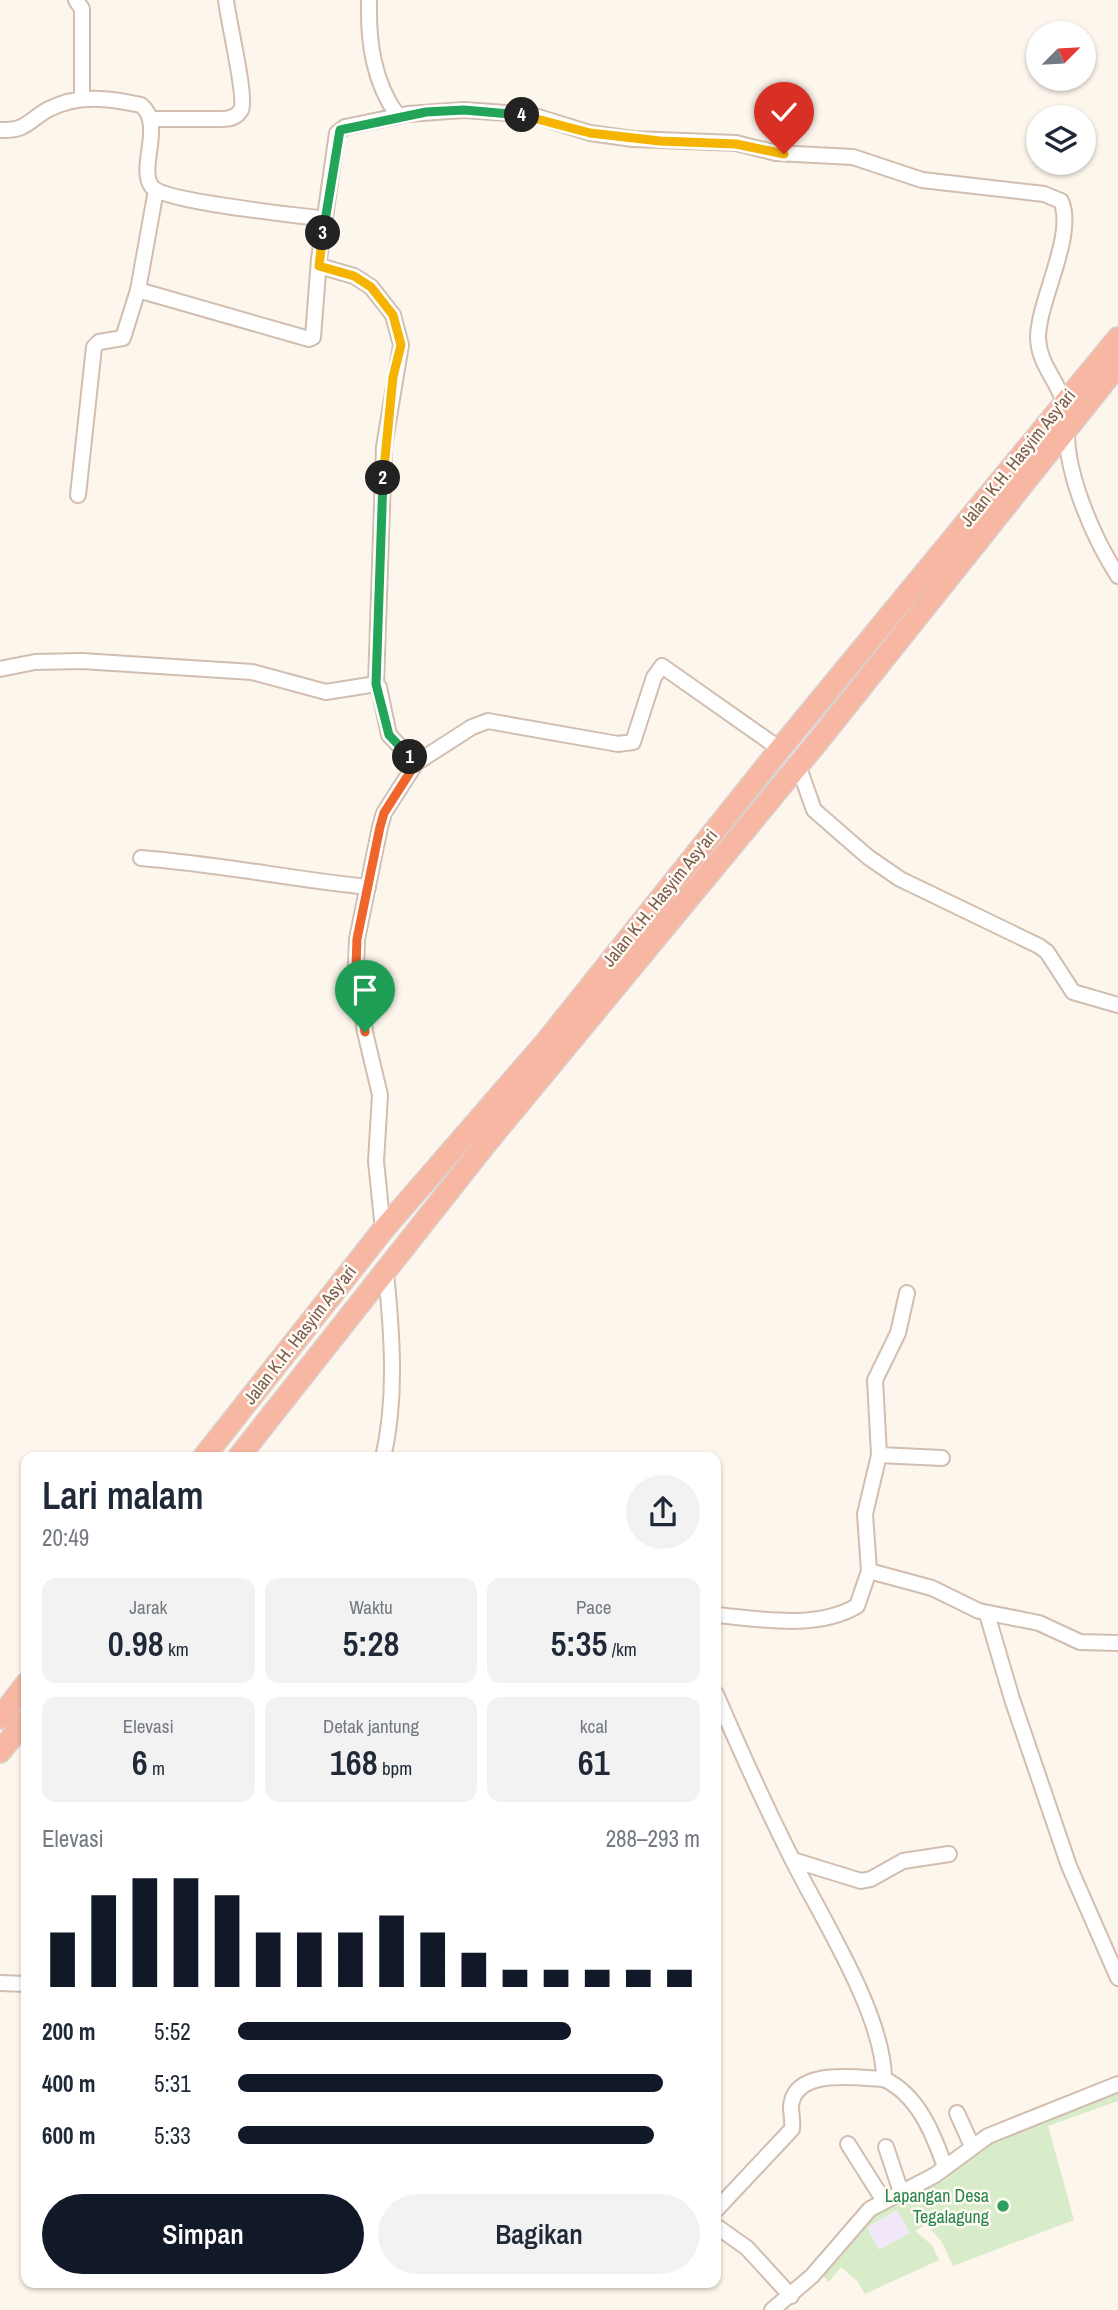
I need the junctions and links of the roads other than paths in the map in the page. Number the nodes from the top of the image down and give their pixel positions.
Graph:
1 (76, 0) edge
2 (226, 0) edge
3 (369, 0) edge
4 (82, 98) junction
5 (398, 116) junction
6 (151, 119) junction
7 (0, 130) edge
8 (156, 190) junction
9 (325, 219) junction
10 (319, 266) junction
11 (138, 290) junction
12 (1118, 338) edge
13 (1118, 365) edge
14 (1064, 403) junction
15 (1068, 431) junction
16 (78, 495) dead end
17 (971, 551) junction
18 (1118, 576) edge
19 (887, 619) junction
20 (886, 656) junction
21 (0, 669) edge
22 (376, 684) junction
23 (786, 742) junction
24 (416, 763) junction
25 (798, 765) junction
26 (141, 858) dead end
27 (368, 887) junction
28 (1118, 1005) edge
29 (383, 1230) junction
30 (386, 1273) junction
31 (907, 1293) dead end
32 (294, 1388) junction
33 (212, 1452) edge
34 (213, 1452) edge
35 (243, 1452) edge
36 (384, 1452) edge
37 (879, 1455) junction
38 (942, 1458) dead end
39 (869, 1571) junction
40 (987, 1614) junction
41 (721, 1615) edge
42 (1118, 1643) edge
43 (21, 1691) edge
44 (721, 1705) edge
45 (0, 1718) edge
46 (21, 1726) edge
47 (0, 1752) edge
48 (949, 1854) dead end
49 (793, 1860) junction
50 (1118, 1978) edge
51 (0, 1983) edge
52 (21, 1984) edge
53 (884, 2079) junction
54 (1118, 2084) edge
55 (957, 2113) dead end
56 (848, 2144) dead end
57 (972, 2146) junction
58 (886, 2147) dead end
59 (946, 2166) junction
60 (901, 2192) junction
61 (884, 2201) junction
62 (721, 2205) edge
63 (721, 2230) edge
64 (791, 2296) junction
65 (772, 2310) edge

1 - 4 street
2 - 6 street
3 - 5 street
4 - 6 street
4 - 7 street
5 - 9 street
5 - 14 street
6 - 8 street
8 - 9 street
8 - 11 street
9 - 10 street
10 - 11 street
10 - 22 street
11 - 16 street
12 - 14 highway, Jalan K.H. Hasyim Asy'ari
13 - 15 highway, Jalan K.H. Hasyim Asy'ari
14 - 19 highway, Jalan K.H. Hasyim Asy'ari
15 - 17 highway, Jalan K.H. Hasyim Asy'ari
15 - 18 street
17 - 19 highway
17 - 20 highway, Jalan K.H. Hasyim Asy'ari
19 - 23 highway, Jalan K.H. Hasyim Asy'ari
20 - 23 highway
20 - 25 highway, Jalan K.H. Hasyim Asy'ari
21 - 22 street
22 - 24 street
23 - 24 street
23 - 29 highway, Jalan K.H. Hasyim Asy'ari
24 - 27 street
25 - 28 street
25 - 30 highway, Jalan K.H. Hasyim Asy'ari
26 - 27 street
27 - 29 street
29 - 33 highway, Jalan K.H. Hasyim Asy'ari
30 - 32 highway, Jalan K.H. Hasyim Asy'ari
30 - 36 street
31 - 37 street
32 - 34 highway
32 - 35 highway, Jalan K.H. Hasyim Asy'ari
37 - 38 street
37 - 39 street
39 - 40 street
39 - 41 street
40 - 42 street
40 - 50 street
43 - 45 highway
44 - 49 street
46 - 47 highway
48 - 49 street
49 - 53 street
51 - 52 street
53 - 59 street
53 - 62 street
54 - 57 street
55 - 57 street
56 - 61 street
57 - 59 street
58 - 60 street
59 - 60 street
60 - 61 street
61 - 64 street
63 - 64 street
64 - 65 street

